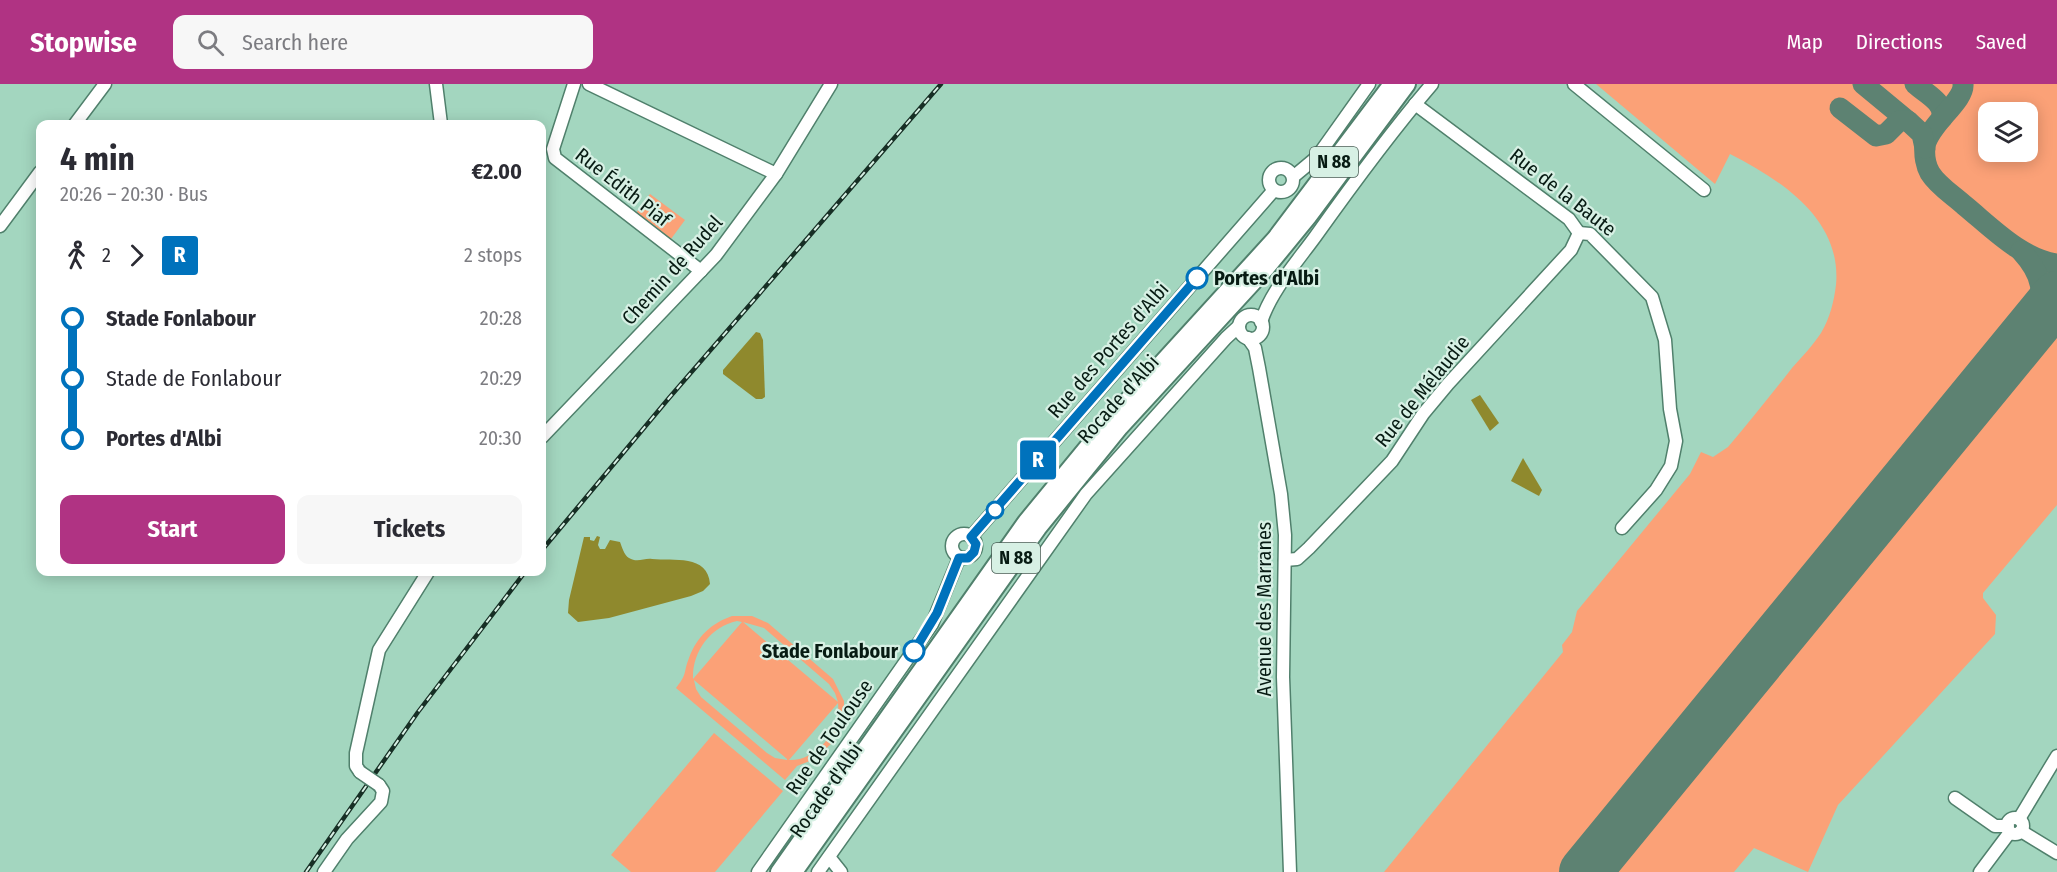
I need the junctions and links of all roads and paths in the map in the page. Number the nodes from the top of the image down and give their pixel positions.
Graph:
1 (105, 84) edge
2 (436, 84) edge
3 (574, 84) edge
4 (588, 84) edge
5 (831, 84) edge
6 (1369, 84) edge
7 (1432, 84) edge
8 (1574, 84) edge
9 (1398, 86) edge
10 (1415, 104) junction
11 (78, 120) edge
12 (440, 120) edge
13 (776, 174) junction
14 (36, 177) edge
15 (1293, 177) junction
16 (1274, 190) junction
17 (1704, 190) dead end
18 (0, 225) edge
19 (1579, 233) junction
20 (701, 272) junction
21 (1272, 297) junction
22 (1248, 316) junction
23 (1261, 322) junction
24 (1249, 337) junction
25 (546, 433) edge
26 (1622, 528) dead end
27 (971, 537) junction
28 (959, 558) junction
29 (1285, 560) junction
30 (425, 576) edge
31 (2057, 756) edge
32 (1955, 798) dead end
33 (2014, 827) junction
34 (2057, 853) edge
35 (829, 857) junction
36 (324, 872) edge
37 (758, 872) edge
38 (779, 872) edge
39 (794, 872) edge
40 (818, 872) edge
41 (841, 872) edge
42 (1290, 872) edge
43 (1980, 872) edge

1 - 11 street
2 - 12 street
3 - 20 street, Rue Édith Piaf
4 - 13 street
5 - 13 street, Chemin de Rudel
6 - 15 street
7 - 10 street
8 - 17 street
9 - 38 highway, Rocade d'Albi / N 88
9 - 39 highway, Rocade d'Albi / N 88
10 - 19 street, Rue de la Baute
10 - 21 street
13 - 20 street, Chemin de Rudel
14 - 18 street
15 - 16 street
15 - 16 street
16 - 27 street, Rue des Portes d'Albi
19 - 26 street, Rue de la Baute
19 - 29 street, Rue de Mélaudie
20 - 25 street, Chemin de Rudel
21 - 22 street
21 - 23 street
22 - 23 street
22 - 24 street
23 - 24 street
24 - 29 street, Avenue des Marranes
24 - 35 street
27 - 28 street
27 - 28 street
28 - 37 street, Rue de Toulouse
29 - 42 street, Avenue des Marranes
30 - 36 street, bridge
31 - 33 street
32 - 33 street
33 - 34 street
33 - 43 street
35 - 40 street
35 - 41 street

